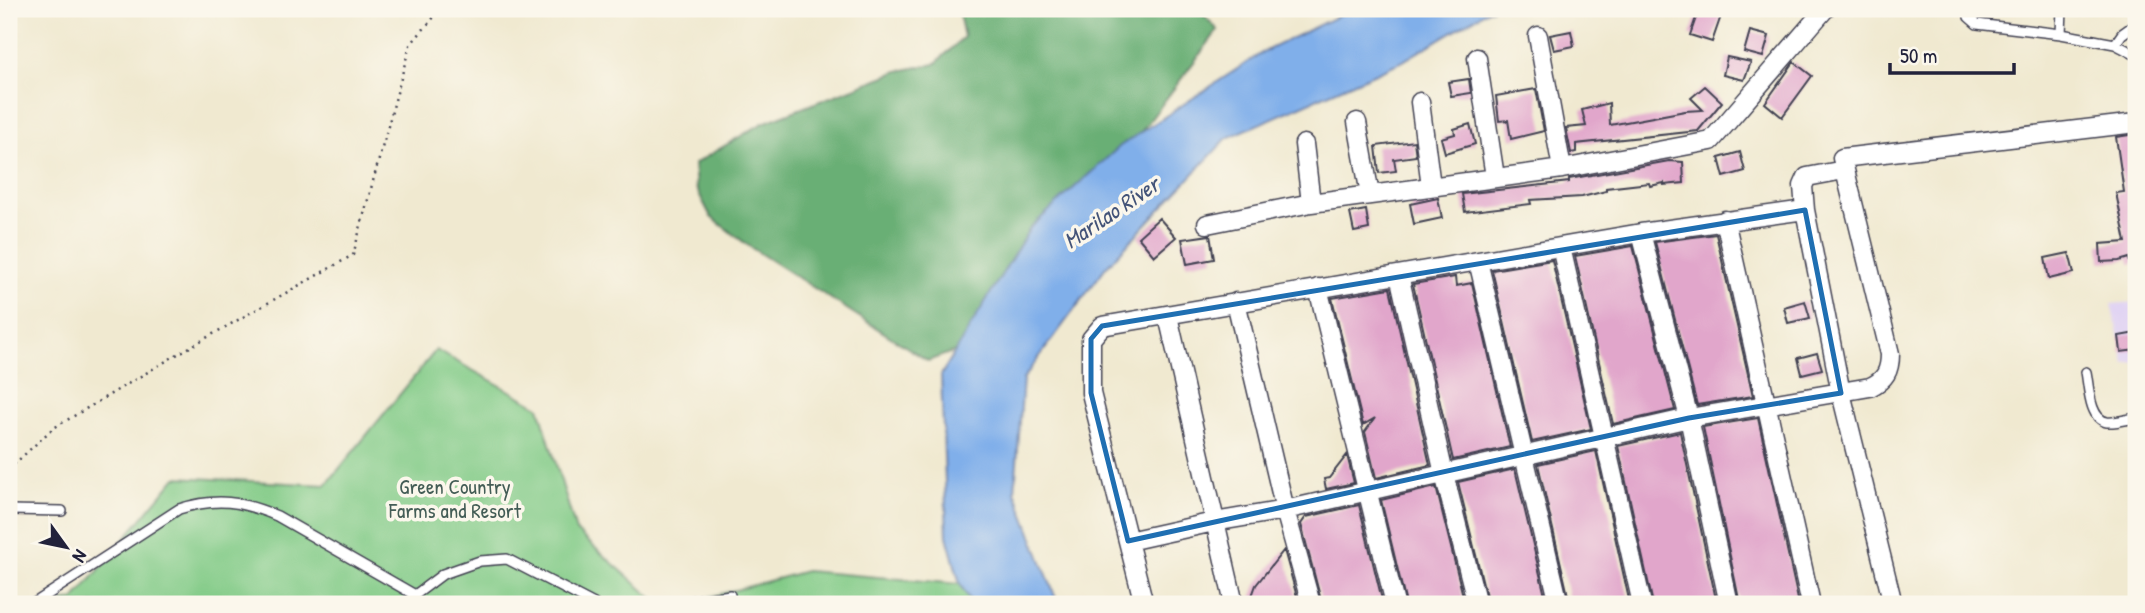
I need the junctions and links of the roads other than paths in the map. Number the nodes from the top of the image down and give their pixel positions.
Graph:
1 (1825, 9) edge
2 (1971, 9) edge
3 (2062, 9) edge
4 (2136, 24) edge
5 (2060, 34) junction
6 (1538, 36) dead end
7 (2115, 44) junction
8 (2136, 55) edge
9 (1477, 58) dead end
10 (1420, 102) dead end
11 (1357, 121) dead end
12 (2136, 123) edge
13 (1304, 144) dead end
14 (1562, 169) junction
15 (1844, 170) junction
16 (1495, 177) junction
17 (1432, 186) junction
18 (1370, 195) junction
19 (1311, 203) junction
20 (1805, 210) junction
21 (1725, 220) junction
22 (1207, 224) dead end
23 (1640, 233) junction
24 (1561, 247) junction
25 (1478, 261) junction
26 (1399, 275) junction
27 (1318, 288) junction
28 (1236, 302) junction
29 (1168, 316) junction
30 (2086, 372) dead end
31 (1841, 393) junction
32 (1766, 405) junction
33 (1689, 418) junction
34 (2136, 418) edge
35 (1603, 437) junction
36 (1524, 456) junction
37 (1444, 474) junction
38 (1366, 492) junction
39 (9, 510) edge
40 (1284, 510) junction
41 (62, 511) dead end
42 (1214, 522) junction
43 (1128, 541) junction
44 (415, 595) junction
45 (730, 595) dead end
46 (33, 604) edge
47 (407, 604) edge
48 (594, 604) edge
49 (673, 604) edge
50 (1144, 604) edge
51 (1234, 604) edge
52 (1311, 604) edge
53 (1395, 604) edge
54 (1476, 604) edge
55 (1559, 604) edge
56 (1642, 604) edge
57 (1730, 604) edge
58 (1811, 604) edge
59 (1893, 604) edge

1 - 14 street
2 - 5 lane
3 - 5 lane
4 - 7 lane
5 - 7 lane
6 - 14 street
7 - 8 lane
9 - 16 street
10 - 17 street
11 - 18 street
12 - 15 street
13 - 19 street
14 - 16 street
15 - 20 street
15 - 31 street
16 - 17 street
17 - 18 street
18 - 19 street
19 - 22 street
20 - 21 street
20 - 31 street
21 - 23 street
21 - 32 street
23 - 24 street
23 - 33 street
24 - 25 street
24 - 35 street
25 - 26 street
25 - 36 street
26 - 27 street
26 - 37 street
27 - 28 street
27 - 38 street
28 - 29 street
28 - 40 street
29 - 42 street
29 - 43 street
30 - 34 lane
31 - 32 street
31 - 59 street
32 - 33 street
32 - 58 street
33 - 35 street
33 - 57 street
35 - 36 street
35 - 56 street
36 - 37 street
36 - 55 street
37 - 38 street
37 - 54 street
38 - 40 street
38 - 53 street
39 - 41 lane
40 - 42 street
40 - 52 street
42 - 43 street
42 - 51 street
43 - 50 street
44 - 46 lane
44 - 47 lane
44 - 48 lane
45 - 49 lane

